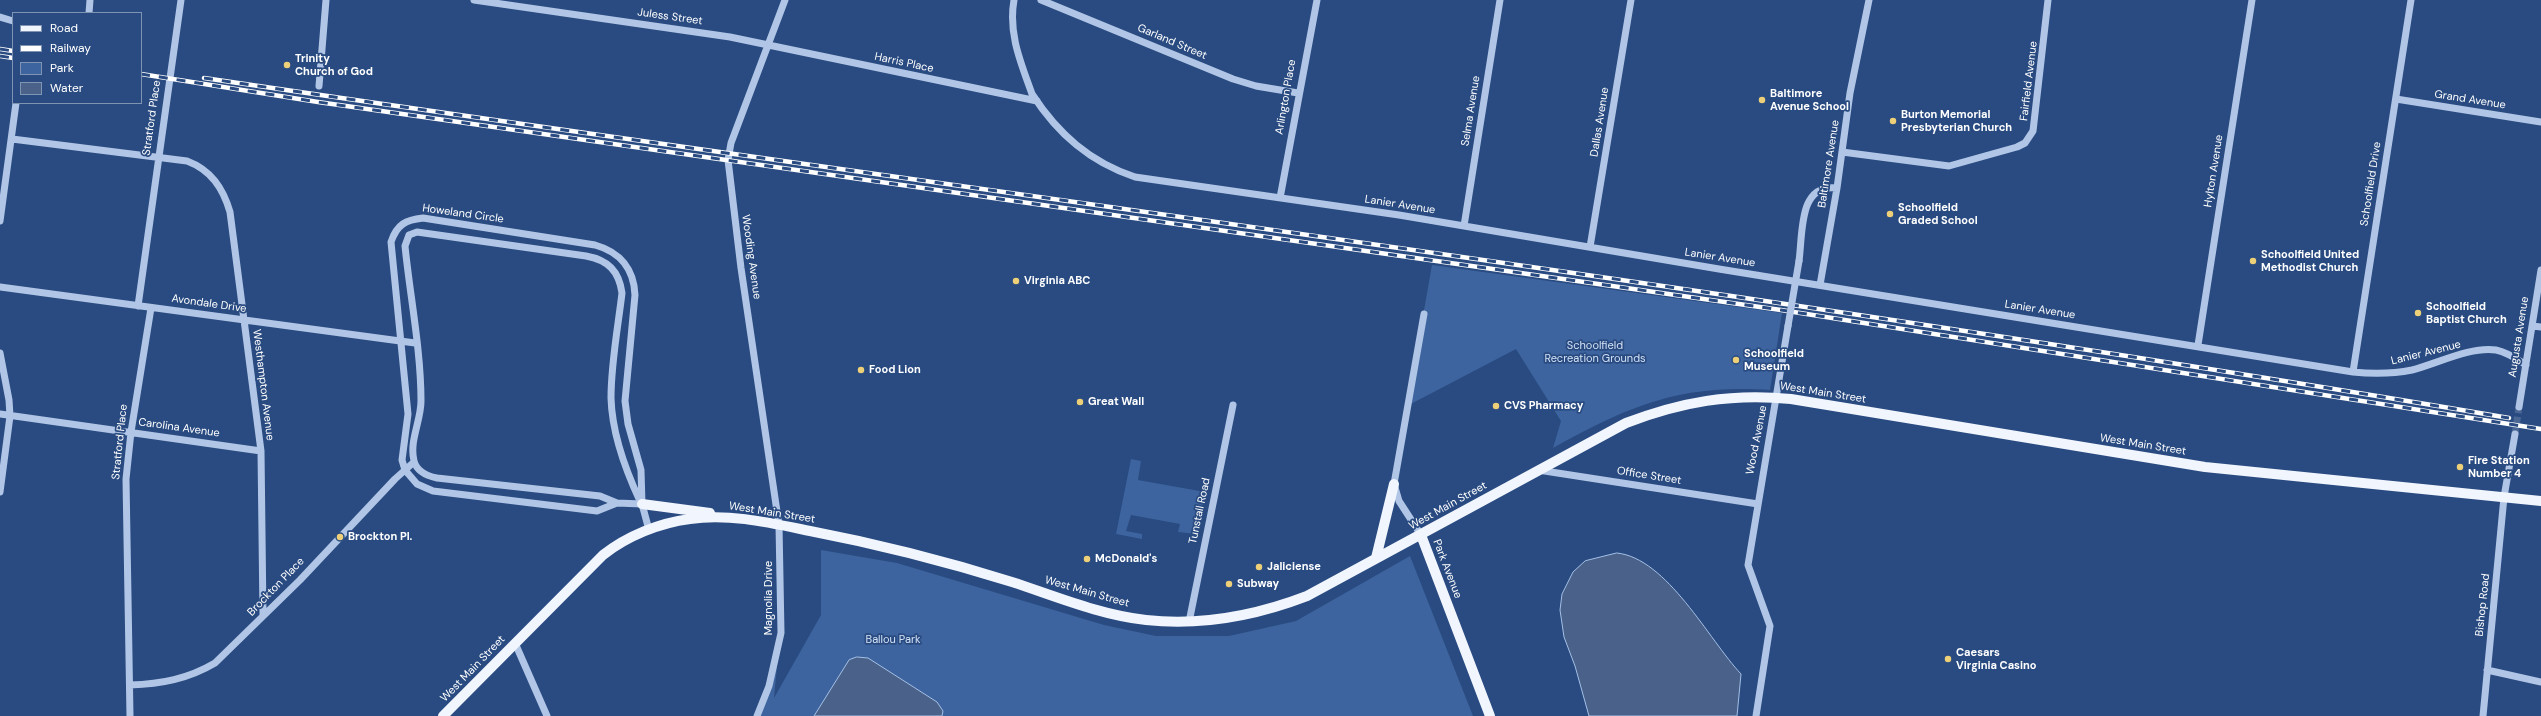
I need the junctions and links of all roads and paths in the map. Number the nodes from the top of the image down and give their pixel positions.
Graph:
1 (90, 0) edge
2 (181, 0) edge
3 (326, 0) edge
4 (474, 0) edge
5 (785, 0) edge
6 (1014, 0) edge
7 (1042, 0) edge
8 (1317, 0) edge
9 (1500, 0) edge
10 (1631, 0) edge
11 (1869, 0) edge
12 (2048, 0) edge
13 (2252, 0) edge
14 (2412, 0) edge
15 (89, 12) edge
16 (0, 17) edge
17 (12, 21) edge
18 (768, 44) junction
19 (319, 86) dead end
20 (1298, 93) junction
21 (2396, 99) junction
22 (1037, 101) junction
23 (16, 104) edge
24 (2541, 122) edge
25 (12, 139) junction
26 (1842, 152) junction
27 (158, 158) junction
28 (1837, 188) junction
29 (1280, 198) junction
30 (0, 221) edge
31 (445, 222) junction
32 (1464, 226) junction
33 (442, 236) junction
34 (588, 244) junction
35 (1590, 247) junction
36 (586, 256) junction
37 (393, 269) junction
38 (2541, 270) edge
39 (407, 271) junction
40 (1820, 285) junction
41 (0, 287) edge
42 (621, 301) junction
43 (634, 303) junction
44 (138, 306) junction
45 (151, 308) junction
46 (1424, 314) dead end
47 (244, 320) junction
48 (2533, 326) junction
49 (2541, 327) edge
50 (401, 341) junction
51 (415, 343) junction
52 (2198, 345) junction
53 (0, 353) edge
54 (615, 358) junction
55 (629, 358) junction
56 (2526, 366) junction
57 (2354, 372) junction
58 (1777, 397) junction
59 (1233, 405) dead end
60 (2519, 407) tunnel mouth
61 (0, 414) edge
62 (613, 414) junction
63 (627, 414) junction
64 (10, 416) junction
65 (131, 432) junction
66 (2515, 434) tunnel mouth
67 (261, 450) junction
68 (414, 462) junction
69 (405, 470) junction
70 (1538, 470) junction
71 (1394, 484) junction
72 (518, 487) junction
73 (0, 492) edge
74 (2504, 497) junction
75 (517, 501) junction
76 (2541, 501) edge
77 (617, 503) junction
78 (642, 504) junction
79 (1758, 504) junction
80 (738, 518) junction
81 (779, 525) junction
82 (649, 530) junction
83 (1421, 535) junction
84 (1376, 558) junction
85 (263, 616) junction
86 (1189, 622) junction
87 (515, 643) junction
88 (2487, 670) junction
89 (2541, 682) edge
90 (130, 685) junction
91 (130, 716) edge
92 (443, 716) edge
93 (547, 716) edge
94 (757, 716) edge
95 (1490, 716) edge
96 (1756, 716) edge
97 (2483, 716) edge

1 - 15 street
2 - 27 street, Stratford Place
3 - 19 street
4 - 18 street, Juless Street
5 - 18 street, Wooding Avenue
6 - 22 street, Lanier Avenue
7 - 20 street, Garland Street
8 - 20 street, Arlington Place
9 - 32 street, Selma Avenue
10 - 35 street, Dallas Avenue
11 - 26 street, Baltimore Avenue
12 - 26 street, Fairfield Avenue
13 - 52 street, Hylton Avenue
14 - 21 street, Schoolfield Drive
16 - 17 street
18 - 22 street, Harris Place
18 - 81 street, Wooding Avenue
20 - 29 street, Arlington Place
21 - 24 street, Grand Avenue
21 - 57 street, Schoolfield Drive
22 - 29 street, Lanier Avenue
23 - 25 street
25 - 27 street, Westhampton Avenue
25 - 30 street
26 - 28 street, Baltimore Avenue
27 - 44 street, Stratford Place
27 - 47 street, Westhampton Avenue
28 - 40 street, Baltimore Avenue
28 - 58 street, Wood Avenue, bridge
29 - 32 street, Lanier Avenue
31 - 33 street
31 - 34 street, Howeland Circle
31 - 37 street, Howeland Circle
32 - 35 street, Lanier Avenue
33 - 36 street, Howeland Circle
33 - 39 street, Howeland Circle
34 - 36 street
34 - 43 street, Howeland Circle
35 - 40 street, Lanier Avenue
36 - 42 street, Howeland Circle
37 - 39 street
37 - 50 street, Howeland Circle
38 - 48 street, Augusta Avenue
39 - 51 street, Howeland Circle
40 - 52 street, Lanier Avenue
41 - 44 street, Avondale Drive
42 - 43 street
42 - 54 street, Howeland Circle
43 - 55 street, Howeland Circle
44 - 45 street, Avondale Drive
45 - 47 street, Avondale Drive
45 - 65 street, Stratford Place
46 - 71 street, Park Avenue
47 - 50 street, Avondale Drive
47 - 67 street, Westhampton Avenue
48 - 49 street
48 - 56 street, Augusta Avenue
50 - 51 street, Avondale Drive
50 - 69 street, Howeland Circle
51 - 68 street, Howeland Circle
52 - 57 street, Lanier Avenue
53 - 64 street
54 - 55 street
54 - 62 street, Howeland Circle
55 - 63 street, Howeland Circle
56 - 57 street, Lanier Avenue
56 - 60 street, Augusta Avenue
58 - 70 main road, West Main Street
58 - 74 main road, West Main Street
58 - 79 street, Wood Avenue
59 - 86 street, Tunstall Road
61 - 64 street, Carolina Avenue
62 - 63 street
62 - 78 street, Howeland Circle
63 - 78 street, Howeland Circle
64 - 65 street, Carolina Avenue
64 - 73 street
65 - 67 street, Carolina Avenue
65 - 90 street, Stratford Place
66 - 74 street
67 - 85 street, Westhampton Avenue
68 - 69 street, Brockton Place
68 - 72 street, Howeland Circle
69 - 75 street, Howeland Circle
69 - 85 street, Brockton Place
70 - 79 street, Office Street
70 - 83 main road, West Main Street
71 - 83 street, Park Avenue
71 - 84 main road
72 - 75 street
72 - 77 street, Howeland Circle
74 - 76 main road, West Main Street
74 - 88 street, Bishop Road
75 - 77 street, Howeland Circle
77 - 78 street, Howeland Circle
78 - 80 main road
78 - 82 street, Howeland Circle
79 - 96 street, Wood Avenue
80 - 81 main road, West Main Street
80 - 82 main road, West Main Street
81 - 86 main road, West Main Street
81 - 94 street, Magnolia Drive
82 - 87 main road, West Main Street
83 - 84 main road, West Main Street
83 - 95 main road, Park Avenue
84 - 86 main road, West Main Street
85 - 90 street, Brockton Place
87 - 92 main road, West Main Street
87 - 93 street
88 - 89 street
88 - 97 street, Bishop Road
90 - 91 street

